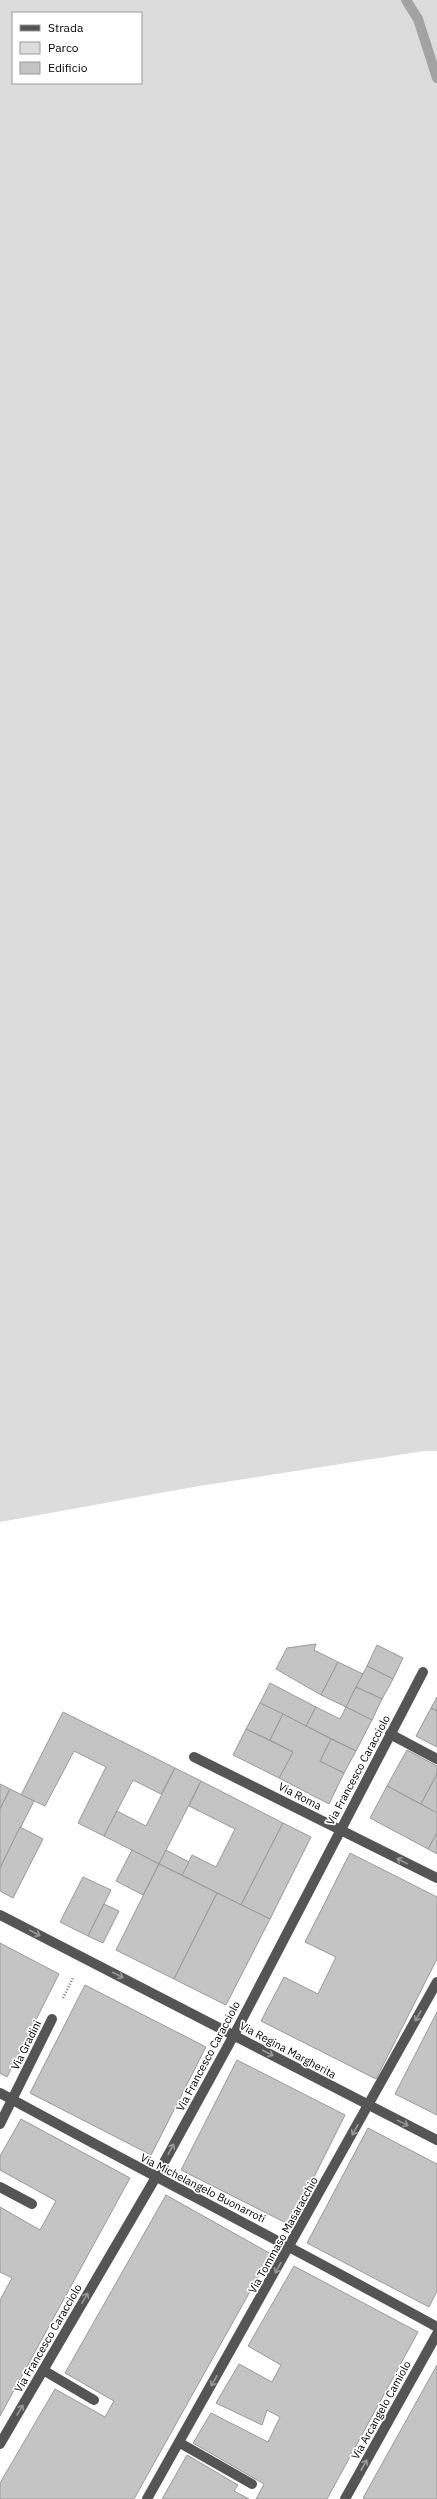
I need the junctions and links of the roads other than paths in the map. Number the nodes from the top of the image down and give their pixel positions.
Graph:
1 (423, 1672) dead end
2 (390, 1734) junction
3 (194, 1757) dead end
4 (437, 1759) edge
5 (340, 1830) junction
6 (437, 1878) edge
7 (0, 1915) edge
8 (437, 1982) edge
9 (52, 2019) road end
10 (234, 2035) junction
11 (0, 2093) edge
12 (13, 2100) junction
13 (368, 2106) junction
14 (0, 2124) edge
15 (437, 2140) edge
16 (156, 2177) junction
17 (0, 2187) edge
18 (32, 2204) dead end
19 (290, 2246) junction
20 (437, 2327) edge
21 (437, 2334) edge
22 (43, 2370) junction
23 (94, 2400) dead end
24 (180, 2443) junction
25 (0, 2444) edge
26 (252, 2484) dead end
27 (349, 2498) edge
28 (147, 2499) edge

1 - 2 street, Via Francesco Caracciolo
2 - 4 street
2 - 5 street, Via Francesco Caracciolo
3 - 5 street, Via Roma
6 -> 5 street, Via Roma
5 - 10 street, Via Francesco Caracciolo
7 -> 10 street, Via Regina Margherita
8 -> 13 street, Via Tommaso Masaracchio
9 - 12 street, Via Gradini
10 -> 13 street, Via Regina Margherita
16 -> 10 street, Via Francesco Caracciolo
11 - 12 street, Via Michelangelo Buonarroti
12 - 14 street, Via Gradini
12 - 16 street, Via Michelangelo Buonarroti
13 -> 15 street, Via Regina Margherita
13 -> 19 street, Via Tommaso Masaracchio
16 - 19 street, Via Michelangelo Buonarroti
22 -> 16 street, Via Francesco Caracciolo
17 - 18 street
19 - 20 street, Via Michelangelo Buonarroti
19 -> 24 street, Via Tommaso Masaracchio
27 -> 21 street, Via Arcangelo Camiolo
22 - 23 street
25 -> 22 street, Via Francesco Caracciolo
24 - 26 street
24 - 28 street, Via Tommaso Masaracchio

